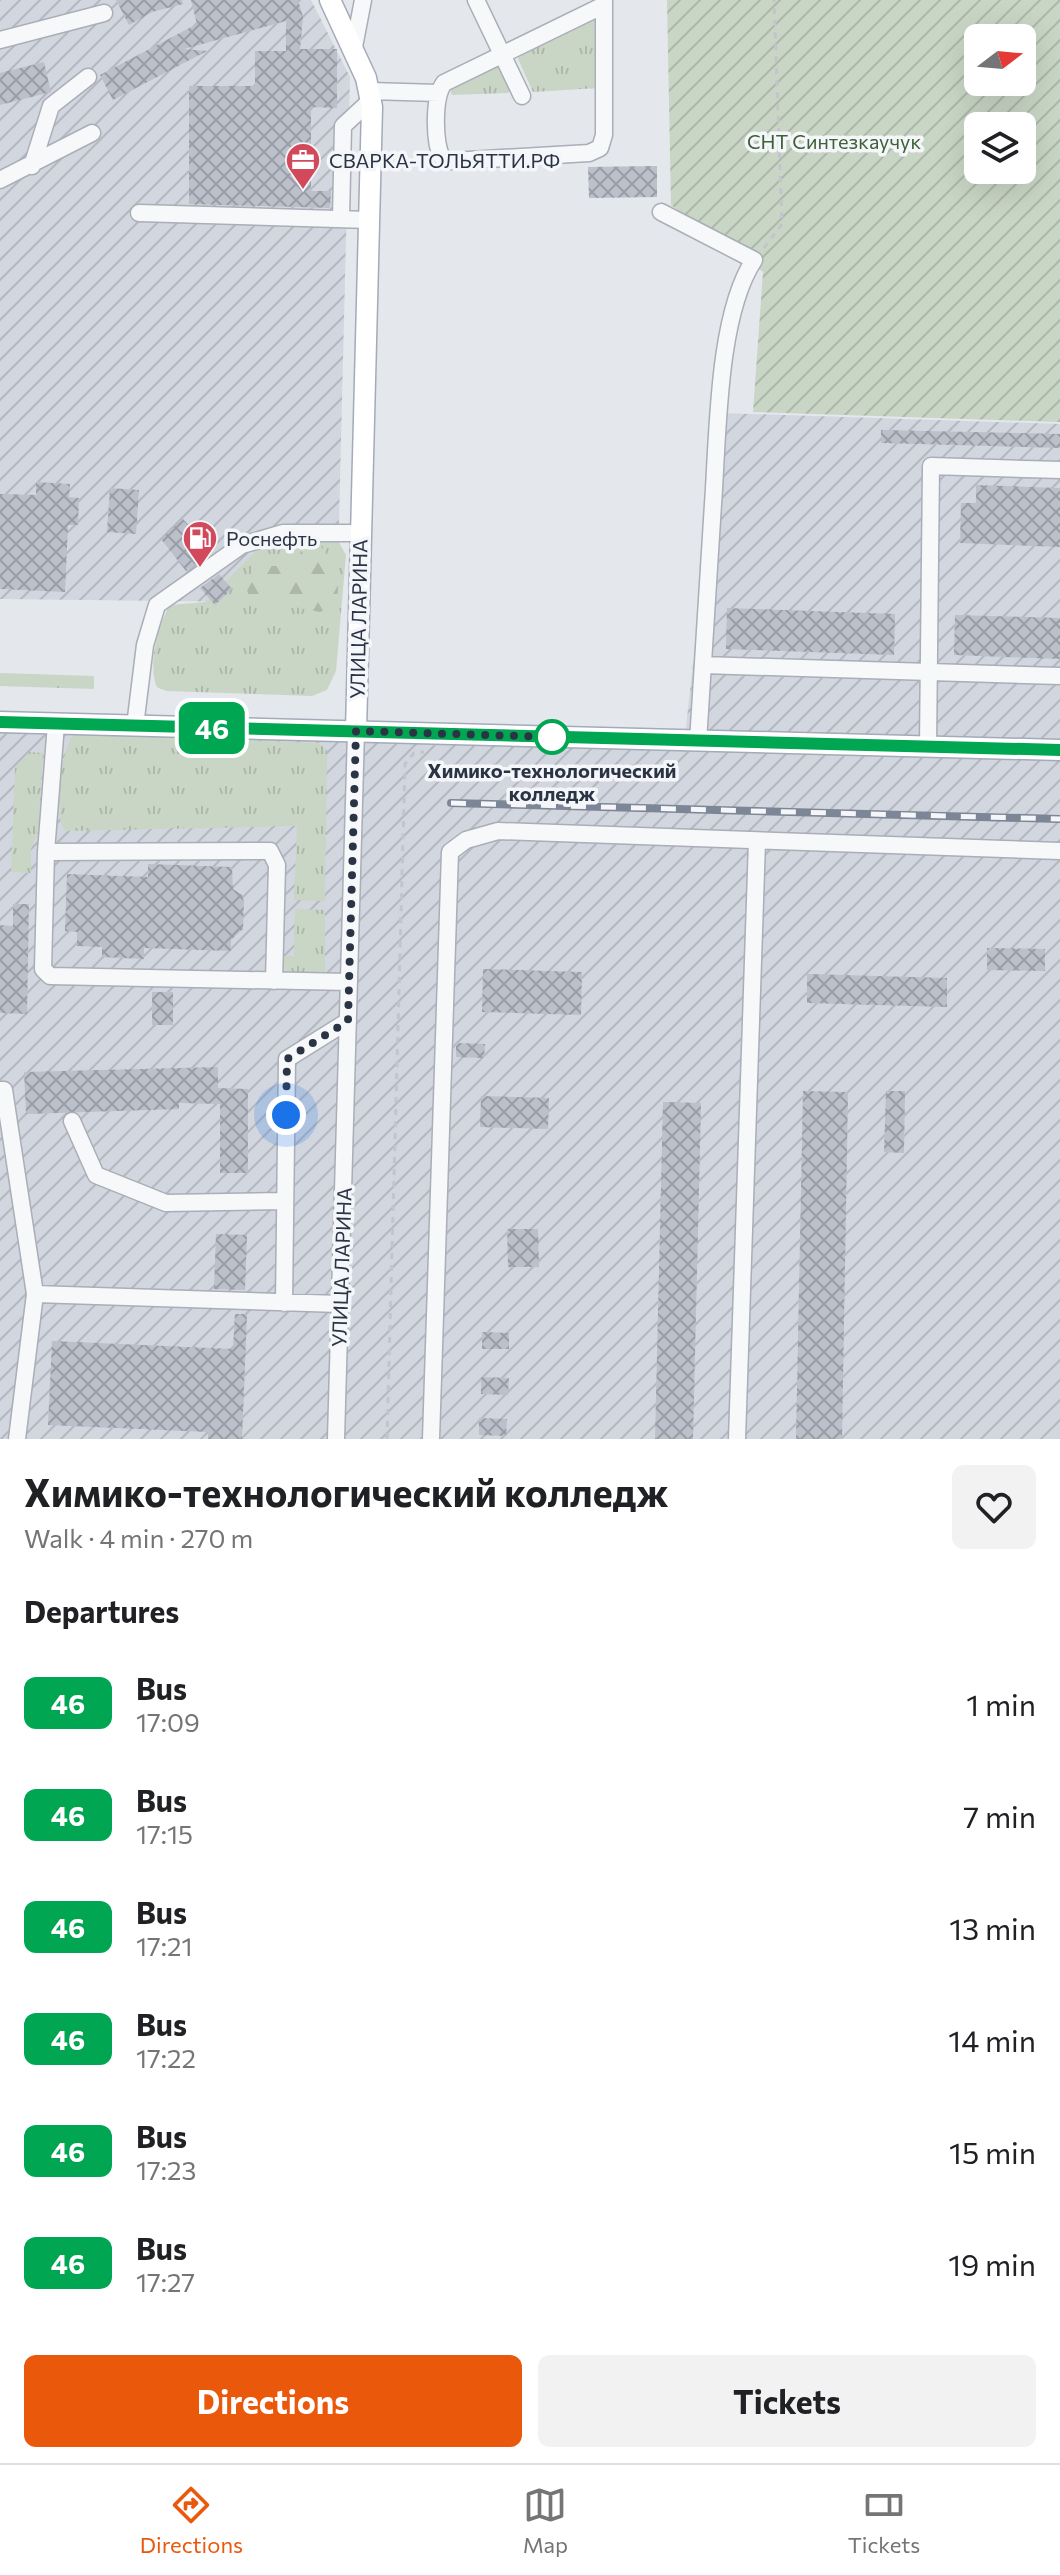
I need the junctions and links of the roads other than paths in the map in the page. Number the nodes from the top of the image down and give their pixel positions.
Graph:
1 (330, 0) edge
2 (363, 0) edge
3 (476, 0) edge
4 (604, 3) edge
5 (104, 13) dead end
6 (0, 40) edge
7 (354, 47) junction
8 (502, 54) junction
9 (88, 77) dead end
10 (438, 93) junction
11 (370, 95) junction
12 (522, 96) dead end
13 (92, 133) dead end
14 (32, 166) junction
15 (0, 180) edge
16 (661, 212) dead end
17 (139, 213) dead end
18 (341, 219) junction
19 (369, 220) junction
20 (1060, 470) edge
21 (360, 533) junction
22 (703, 665) junction
23 (929, 673) junction
24 (1060, 676) edge
25 (0, 722) edge
26 (56, 724) junction
27 (135, 726) junction
28 (356, 731) junction
29 (698, 742) junction
30 (928, 746) junction
31 (1060, 750) edge
32 (757, 841) junction
33 (1060, 851) edge
34 (46, 852) junction
35 (274, 981) junction
36 (349, 982) junction
37 (348, 1021) junction
38 (0, 1090) edge
39 (72, 1121) dead end
40 (285, 1201) junction
41 (35, 1294) junction
42 (284, 1303) junction
43 (340, 1304) junction
44 (17, 1439) edge
45 (336, 1439) edge
46 (431, 1439) edge
47 (737, 1439) edge

1 - 7 main road, УЛИЦА ЛАРИНА
2 - 7 street
3 - 8 street
4 - 8 street
4 - 10 street
5 - 6 street
7 - 11 main road, УЛИЦА ЛАРИНА
8 - 10 street
8 - 12 street
9 - 14 street
10 - 11 street
11 - 18 street
11 - 19 main road, УЛИЦА ЛАРИНА
13 - 14 street
14 - 15 street
16 - 22 street
17 - 18 street
18 - 19 street
19 - 21 main road, УЛИЦА ЛАРИНА
20 - 23 street
21 - 27 street
21 - 28 main road, УЛИЦА ЛАРИНА
22 - 23 street
22 - 29 street
23 - 24 street
23 - 30 street
25 - 26 main road
26 - 27 main road
26 - 34 street
27 - 28 main road
28 - 29 main road
28 - 36 street, УЛИЦА ЛАРИНА
29 - 30 main road
30 - 31 main road
32 - 33 street
32 - 46 street
32 - 47 street
34 - 35 street
34 - 35 street
35 - 36 street
36 - 37 street, УЛИЦА ЛАРИНА
37 - 40 street
37 - 43 street, УЛИЦА ЛАРИНА
38 - 41 street
39 - 40 street
40 - 42 street
41 - 42 street
41 - 44 street
42 - 43 street
43 - 45 street, УЛИЦА ЛАРИНА

